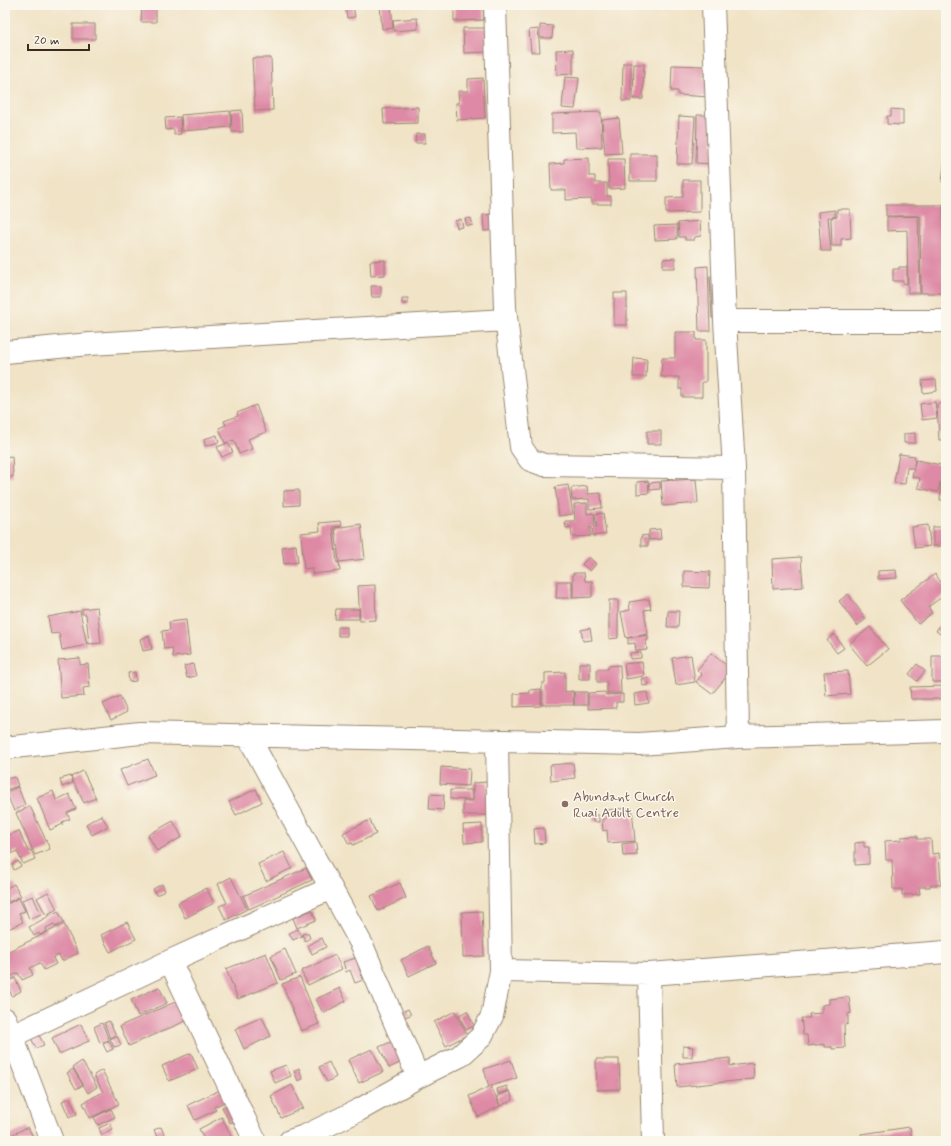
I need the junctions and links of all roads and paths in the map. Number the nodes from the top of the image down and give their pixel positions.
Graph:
1 (496, 5) edge
2 (713, 5) edge
3 (506, 320) junction
4 (725, 320) junction
5 (946, 321) edge
6 (5, 352) edge
7 (734, 468) junction
8 (946, 731) edge
9 (247, 734) junction
10 (738, 737) junction
11 (497, 741) junction
12 (5, 748) edge
13 (331, 888) junction
14 (946, 952) edge
15 (170, 961) junction
16 (501, 971) junction
17 (649, 974) junction
18 (9, 1028) edge
19 (418, 1077) junction
20 (52, 1141) edge
21 (255, 1141) edge
22 (290, 1141) edge
23 (653, 1141) edge

1 - 3 street
2 - 4 street
3 - 6 street
3 - 7 street
4 - 5 street
4 - 7 street
7 - 10 street
8 - 10 street
9 - 11 street
9 - 12 street
9 - 13 street
10 - 11 street
11 - 16 street
13 - 15 street
13 - 19 street
14 - 17 street
15 - 18 street
15 - 21 street
16 - 17 street
16 - 19 street
17 - 23 street
18 - 20 street
19 - 22 street

